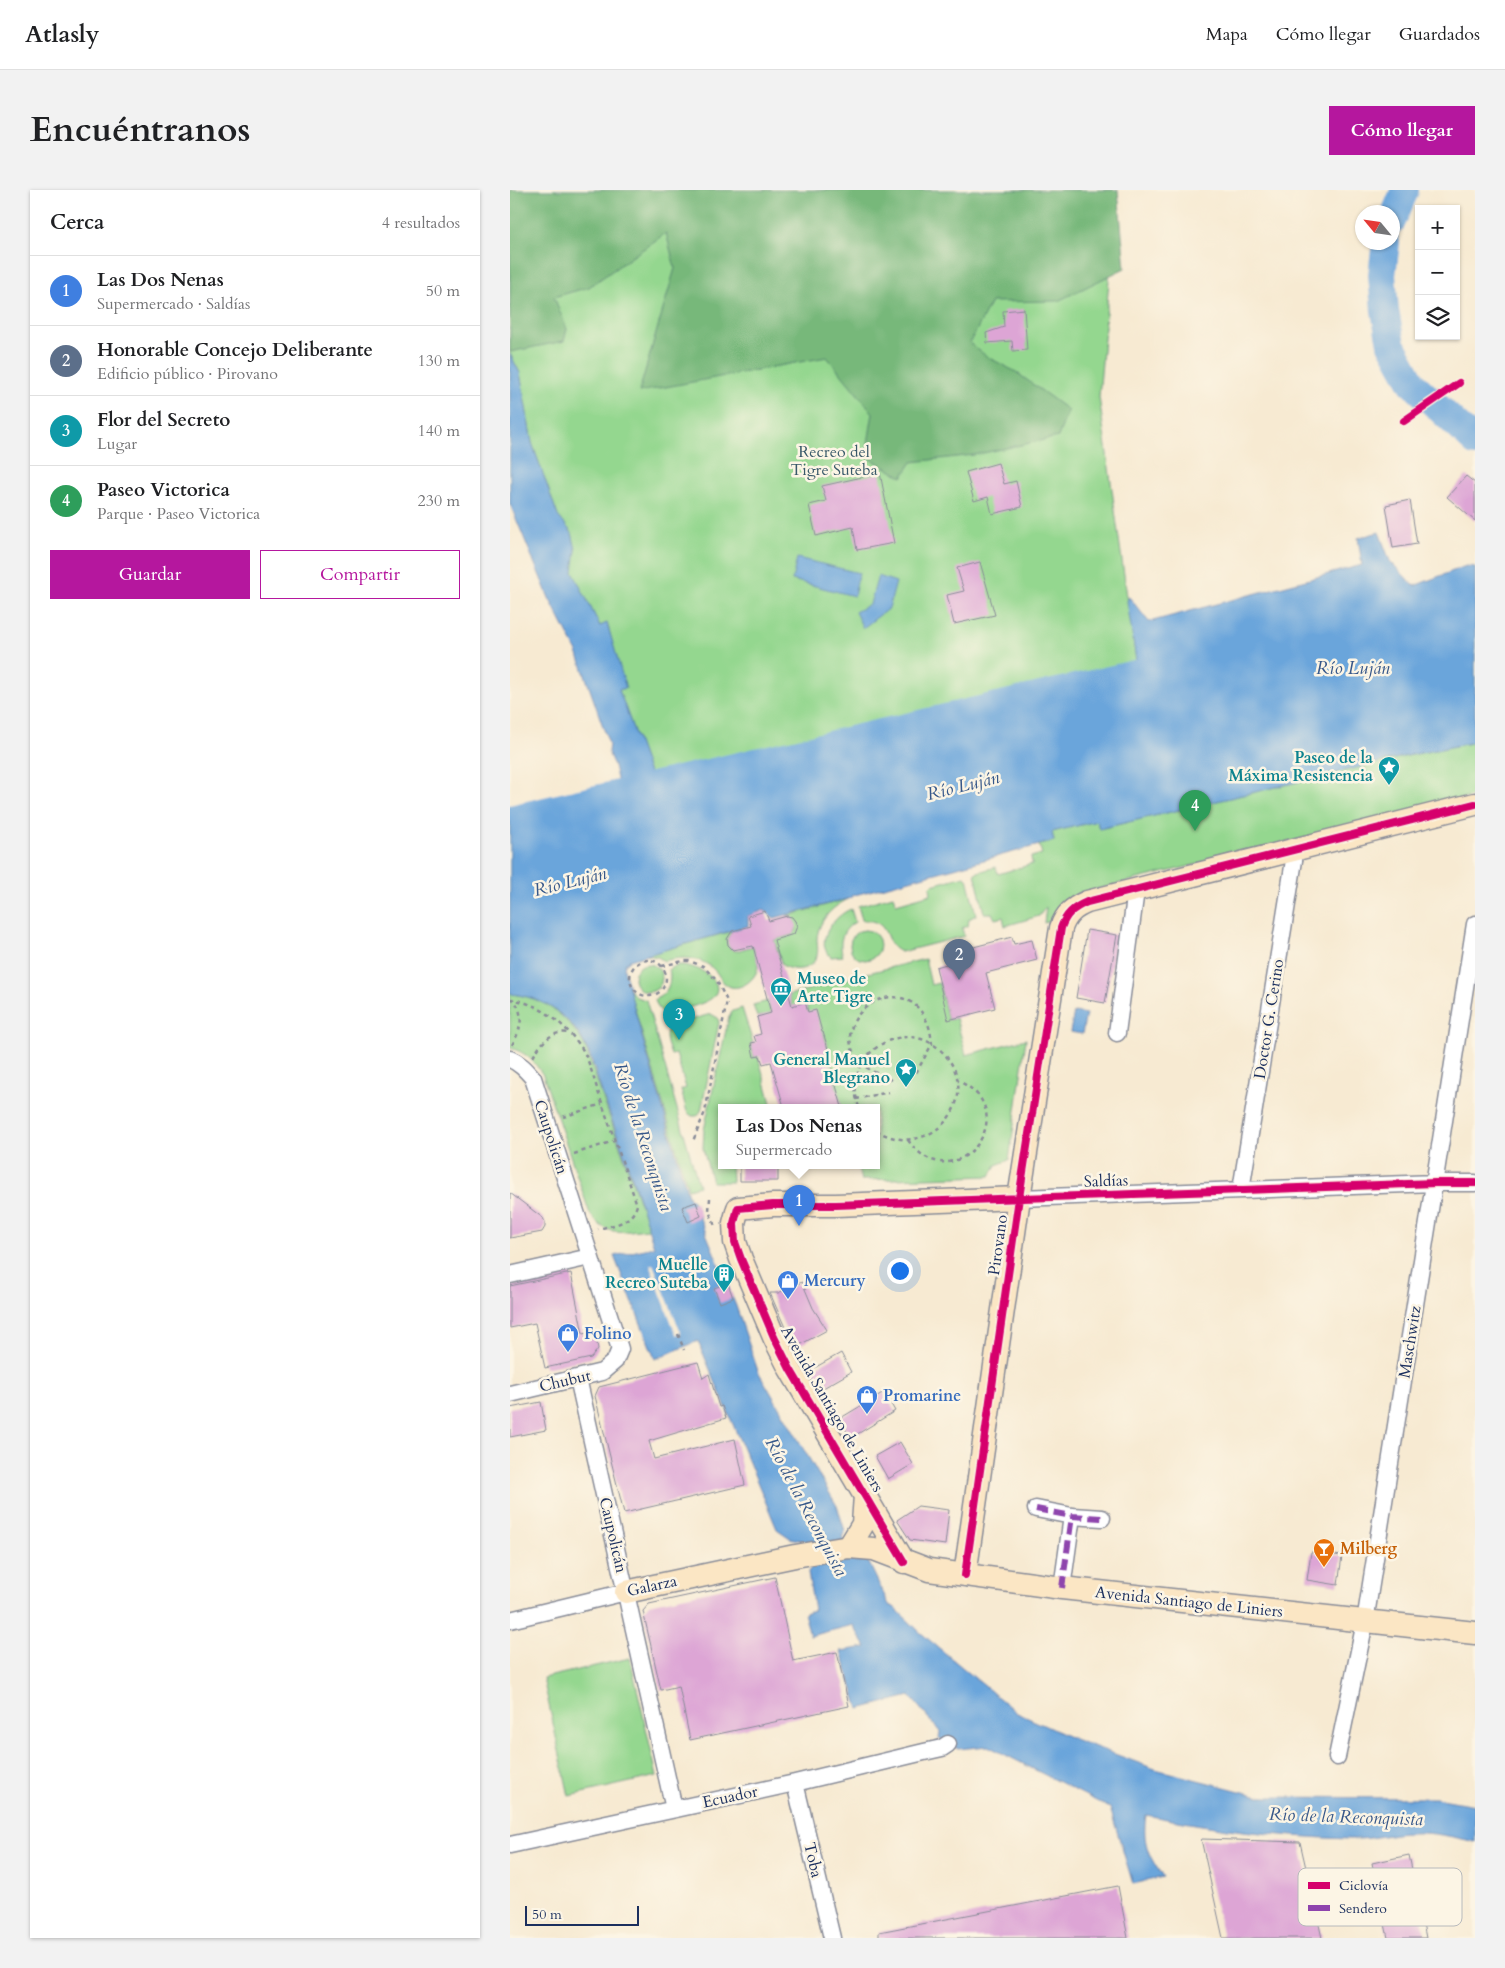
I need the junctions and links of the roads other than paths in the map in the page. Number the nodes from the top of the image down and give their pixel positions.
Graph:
1 (1475, 804) edge
2 (1296, 848) junction
3 (1136, 890) junction
4 (1475, 924) edge
5 (1117, 1034) dead end
6 (515, 1060) edge
7 (1435, 1183) junction
8 (1475, 1183) edge
9 (1241, 1190) junction
10 (1019, 1198) junction
11 (738, 1208) joint
12 (590, 1257) junction
13 (510, 1275) edge
14 (615, 1361) joint
15 (578, 1378) junction
16 (510, 1394) edge
17 (865, 1495) junction
18 (1036, 1509) dead end
19 (1072, 1516) junction
20 (1102, 1518) dead end
21 (849, 1547) junction
22 (904, 1562) junction
23 (965, 1575) junction
24 (1062, 1588) junction
25 (626, 1592) junction
26 (510, 1620) edge
27 (1365, 1622) junction
28 (1475, 1633) edge
29 (948, 1744) dead end
30 (1337, 1758) dead end
31 (795, 1783) junction
32 (674, 1809) junction
33 (510, 1845) edge
34 (832, 1938) edge

1 - 2 street
2 - 3 street
2 - 9 street, Doctor G. Cerino
3 - 5 street
3 - 10 street, Pirovano
4 - 7 street, Maschwitz
6 - 12 street, Caupolicán
7 - 8 street, Saldías
7 - 9 street, Saldías
7 - 27 street, Maschwitz
9 - 10 street, Saldías
10 - 11 street, Saldías
10 - 23 street, Pirovano
11 - 17 street, Avenida Santiago de Liniers
12 - 13 street
12 - 14 street, Caupolicán
14 - 15 street, Chubut
15 - 16 street, Chubut
15 - 25 street, Caupolicán
17 - 21 street
17 - 22 street, Avenida Santiago de Liniers
18 - 19 street
19 - 20 street
19 - 24 street
21 - 22 street, Avenida Santiago de Liniers
21 - 25 street, Galarza
22 - 23 street, Avenida Santiago de Liniers
23 - 24 street, Avenida Santiago de Liniers
24 - 27 street, Avenida Santiago de Liniers
25 - 26 street, Galarza
25 - 32 street, Caupolicán
27 - 28 street, Avenida Santiago de Liniers
27 - 30 street, Maschwitz
29 - 31 street, Ecuador
31 - 32 street, Ecuador
31 - 34 street, Toba
32 - 33 street, Ecuador

